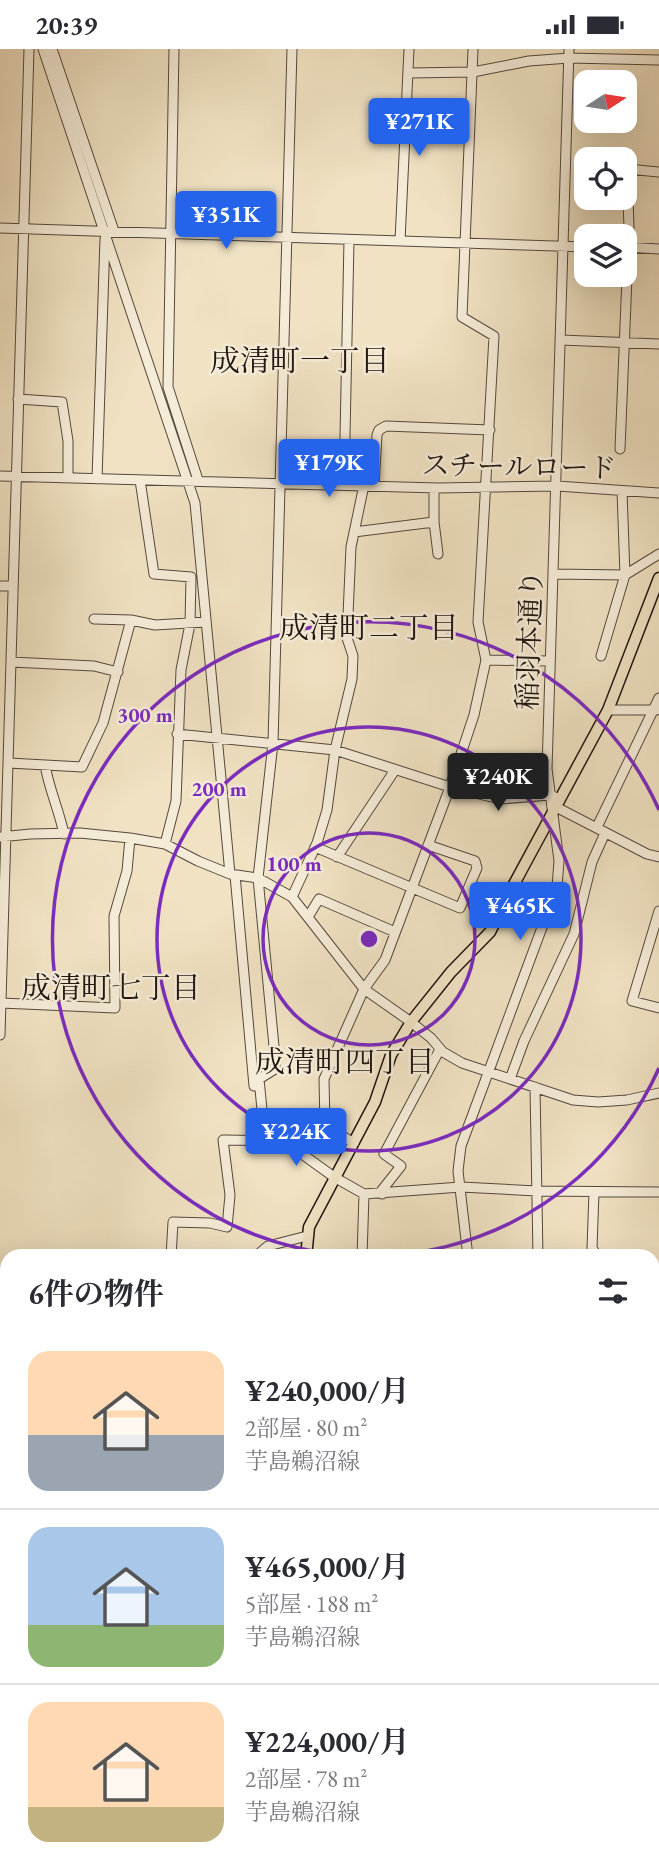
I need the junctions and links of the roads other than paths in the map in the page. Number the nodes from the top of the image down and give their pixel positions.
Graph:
1 (29, 49) edge
2 (43, 49) edge
3 (52, 49) edge
4 (174, 49) edge
5 (292, 49) edge
6 (409, 49) edge
7 (473, 49) edge
8 (569, 53) edge
9 (659, 60) edge
10 (473, 72) junction
11 (409, 73) junction
12 (659, 172) edge
13 (629, 224) edge
14 (0, 228) edge
15 (23, 228) junction
16 (109, 231) junction
17 (170, 232) junction
18 (286, 238) junction
19 (349, 240) junction
20 (400, 241) junction
21 (466, 242) junction
22 (564, 246) junction
23 (574, 246) edge
24 (637, 248) edge
25 (659, 249) edge
26 (625, 287) edge
27 (561, 340) junction
28 (624, 342) junction
29 (659, 344) edge
30 (18, 399) junction
31 (489, 430) junction
32 (620, 449) dead end
33 (0, 476) edge
34 (17, 476) junction
35 (68, 478) junction
36 (97, 479) junction
37 (140, 480) junction
38 (193, 480) junction
39 (279, 483) junction
40 (344, 485) junction
41 (369, 485) junction
42 (487, 486) junction
43 (557, 486) junction
44 (435, 488) junction
45 (621, 491) junction
46 (659, 493) edge
47 (435, 522) junction
48 (354, 531) junction
49 (438, 554) dead end
50 (659, 554) edge
51 (554, 574) junction
52 (625, 575) junction
53 (658, 584) edge
54 (0, 586) edge
55 (13, 586) junction
56 (94, 619) dead end
57 (131, 620) junction
58 (206, 622) junction
59 (190, 624) junction
60 (601, 656) dead end
61 (486, 660) junction
62 (550, 661) junction
63 (11, 662) junction
64 (118, 672) junction
65 (659, 698) edge
66 (608, 710) junction
67 (656, 710) edge
68 (177, 734) junction
69 (218, 739) junction
70 (273, 743) junction
71 (335, 750) junction
72 (9, 763) junction
73 (46, 765) junction
74 (395, 770) junction
75 (450, 787) junction
76 (550, 795) junction
77 (557, 806) junction
78 (601, 830) junction
79 (64, 834) junction
80 (3, 837) edge
81 (130, 838) junction
82 (164, 844) junction
83 (428, 845) junction
84 (315, 847) junction
85 (337, 857) junction
86 (659, 857) edge
87 (232, 874) junction
88 (258, 878) junction
89 (412, 888) junction
90 (292, 897) junction
91 (659, 911) edge
92 (308, 917) junction
93 (395, 932) junction
94 (364, 989) junction
95 (1, 1003) edge
96 (659, 1008) edge
97 (411, 1022) junction
98 (0, 1035) edge
99 (440, 1049) junction
100 (488, 1070) junction
101 (510, 1079) junction
102 (535, 1087) junction
103 (659, 1093) edge
104 (261, 1103) junction
105 (265, 1140) junction
106 (354, 1143) junction
107 (334, 1177) junction
108 (461, 1187) junction
109 (537, 1191) junction
110 (594, 1192) junction
111 (659, 1192) edge
112 (364, 1194) junction
113 (382, 1194) junction
114 (307, 1236) junction
115 (171, 1249) edge
116 (264, 1249) edge
117 (306, 1249) edge
118 (362, 1249) edge
119 (467, 1249) edge
120 (538, 1249) edge
121 (593, 1249) edge

1 - 15 street
2 - 16 street
3 - 16 street
4 - 17 street
5 - 18 street
6 - 11 street
7 - 10 street
8 - 9 street
8 - 10 street
8 - 22 street, 稲羽本通り
10 - 11 street
10 - 21 street
11 - 20 street
12 - 13 street
14 - 15 street
15 - 16 street
15 - 30 street
16 - 17 street
16 - 36 street
16 - 38 street
17 - 18 street
17 - 38 street
18 - 19 street
18 - 39 street
19 - 20 street
19 - 40 street
20 - 21 street
21 - 22 street
21 - 31 street
22 - 23 street
22 - 27 street, 稲羽本通り
24 - 25 street
26 - 28 street
27 - 28 street
27 - 43 street, 稲羽本通り
28 - 29 street
28 - 32 street
30 - 34 street
30 - 35 street
31 - 41 street
31 - 42 street
33 - 34 street, スチールロード
34 - 35 street, スチールロード
34 - 55 street
35 - 36 street, スチールロード
36 - 37 street, スチールロード
37 - 38 street, スチールロード
37 - 59 street
38 - 39 street, スチールロード
38 - 58 street
39 - 40 street, スチールロード
39 - 70 street
40 - 41 street, スチールロード
41 - 44 street, スチールロード
41 - 48 street
42 - 43 street, スチールロード
42 - 44 street, スチールロード
42 - 61 street
43 - 45 street, スチールロード
43 - 51 street, 稲羽本通り
44 - 47 street
45 - 46 street, スチールロード
45 - 52 street
47 - 48 street
47 - 49 street
48 - 71 street
50 - 52 street
51 - 52 street
51 - 62 street, 稲羽本通り
52 - 60 street
53 - 66 main road
54 - 55 street
55 - 63 street
56 - 57 street
57 - 59 street
57 - 64 street
58 - 59 street
58 - 69 street
59 - 68 street
61 - 62 street
61 - 75 street
62 - 76 street, 稲羽本通り
63 - 64 street
63 - 72 street
64 - 73 street
65 - 67 street
66 - 67 street
66 - 77 main road
67 - 78 street
68 - 69 street
68 - 82 street
69 - 70 street
69 - 87 street
70 - 71 street
70 - 88 street
71 - 74 street
71 - 84 street
72 - 73 street
72 - 80 street
73 - 79 street
74 - 75 street
74 - 85 street
75 - 76 street
75 - 83 street
76 - 77 street, 稲羽本通り
76 - 77 street
77 - 78 street
77 - 97 main road
77 - 100 street, 稲羽本通り
78 - 86 street
78 - 101 street
79 - 80 street
79 - 81 street
80 - 95 street
81 - 82 street
81 - 95 street
82 - 87 street
83 - 89 street
83 - 89 street
84 - 85 street
84 - 90 street
85 - 89 street
87 - 88 street
87 - 104 street
88 - 90 street
88 - 104 street
89 - 93 street
90 - 92 street
91 - 96 street
92 - 93 street
92 - 94 street
93 - 94 street
94 - 97 street
94 - 106 street
95 - 98 street
97 - 99 street
97 - 106 main road
99 - 100 street
99 - 113 street
100 - 101 street
100 - 108 street, 稲羽本通り
101 - 102 street
102 - 103 street
102 - 109 street
104 - 105 street
105 - 107 street
105 - 115 street
106 - 107 main road
107 - 112 street
107 - 114 main road
108 - 109 street
108 - 113 street
108 - 119 street, 稲羽本通り
109 - 110 street
109 - 120 street
110 - 111 street
110 - 121 street
112 - 113 street
112 - 118 street
114 - 116 street
114 - 117 main road

